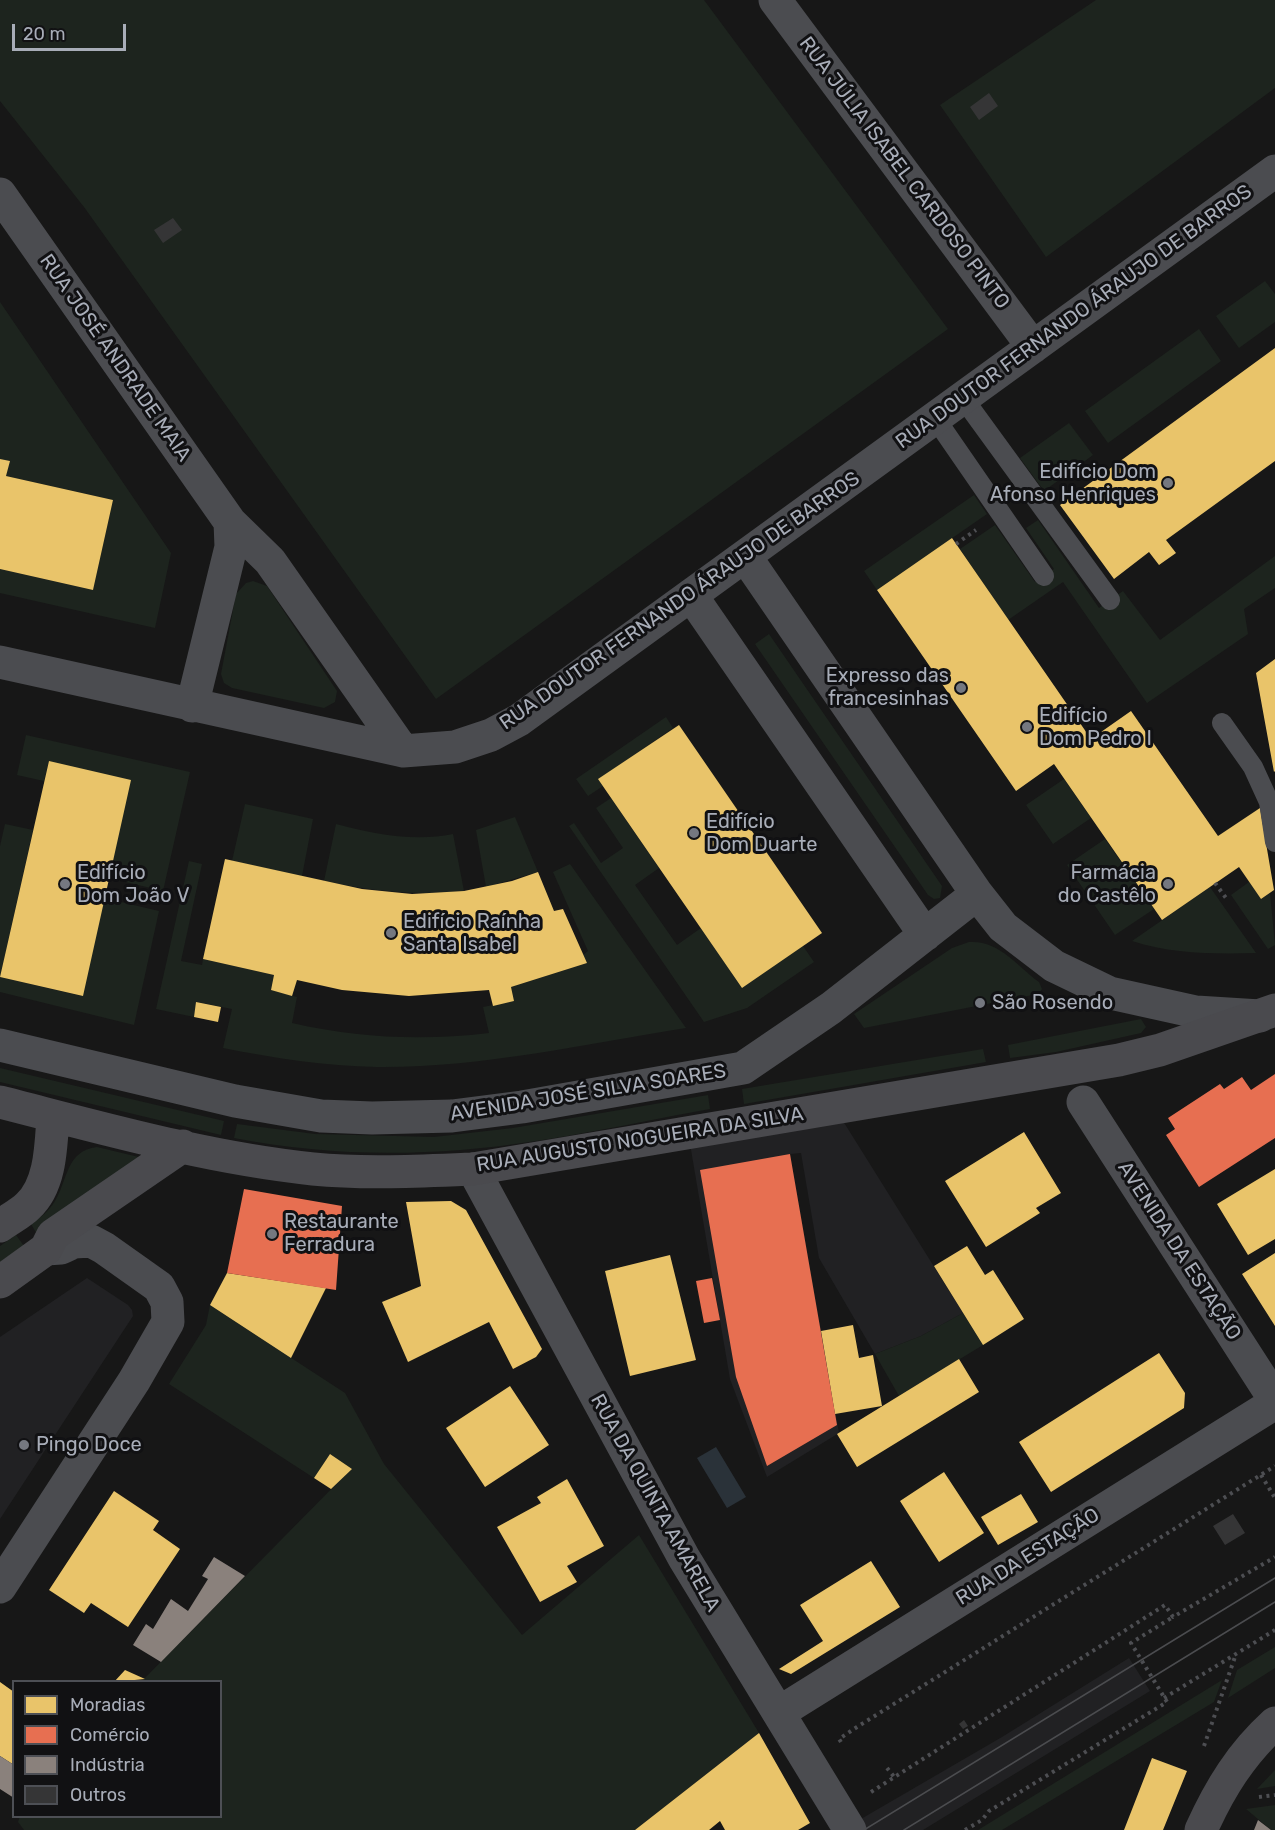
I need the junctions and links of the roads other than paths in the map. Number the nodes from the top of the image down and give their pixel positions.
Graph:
1 (775, 0) edge
2 (1271, 182) edge
3 (0, 194) edge
4 (1033, 347) junction
5 (963, 398) junction
6 (935, 418) junction
7 (230, 522) junction
8 (745, 556) junction
9 (1044, 576) dead end
10 (691, 595) junction
11 (1110, 600) dead end
12 (0, 662) edge
13 (192, 706) junction
14 (1222, 723) dead end
15 (403, 751) junction
16 (1275, 842) edge
17 (977, 894) junction
18 (925, 935) junction
19 (1268, 1013) edge
20 (0, 1045) edge
21 (0, 1102) edge
22 (1083, 1102) dead end
23 (53, 1116) junction
24 (183, 1146) junction
25 (472, 1169) junction
26 (0, 1226) edge
27 (46, 1249) junction
28 (0, 1282) edge
29 (1275, 1401) edge
30 (0, 1587) edge
31 (780, 1712) junction
32 (1275, 1723) edge
33 (850, 1830) edge
34 (1201, 1830) edge

1 - 4 street, RUA JÚLIA ISABEL CARDOSO PINTO
2 - 4 street, RUA DOUTOR FERNANDO ÁRAUJO DE BARROS
3 - 7 street, RUA JOSÉ ANDRADE MAIA
4 - 5 street, RUA DOUTOR FERNANDO ÁRAUJO DE BARROS
5 - 6 street, RUA DOUTOR FERNANDO ÁRAUJO DE BARROS
5 - 11 lane
6 - 8 street, RUA DOUTOR FERNANDO ÁRAUJO DE BARROS
6 - 9 lane
7 - 13 street
7 - 15 street, RUA JOSÉ ANDRADE MAIA
8 - 10 street, RUA DOUTOR FERNANDO ÁRAUJO DE BARROS
8 - 17 street
10 - 15 street, RUA DOUTOR FERNANDO ÁRAUJO DE BARROS
10 - 18 street
12 - 13 street, RUA DOUTOR FERNANDO ÁRAUJO DE BARROS
13 - 15 street, RUA DOUTOR FERNANDO ÁRAUJO DE BARROS
14 - 16 lane
17 - 18 street, AVENIDA JOSÉ SILVA SOARES
17 - 19 street
18 - 20 street, AVENIDA JOSÉ SILVA SOARES
19 - 25 main road, RUA AUGUSTO NOGUEIRA DA SILVA
21 - 23 main road, RUA AUGUSTO NOGUEIRA DA SILVA
22 - 29 street, AVENIDA DA ESTAÇÃO
23 - 24 main road, RUA AUGUSTO NOGUEIRA DA SILVA
23 - 26 main road
24 - 25 main road, RUA AUGUSTO NOGUEIRA DA SILVA
24 - 27 main road
25 - 31 street, RUA DA QUINTA AMARELA
27 - 28 main road
27 - 30 street
29 - 31 street, RUA DA ESTAÇÃO
31 - 33 street, RUA DA QUINTA AMARELA
32 - 34 main road

